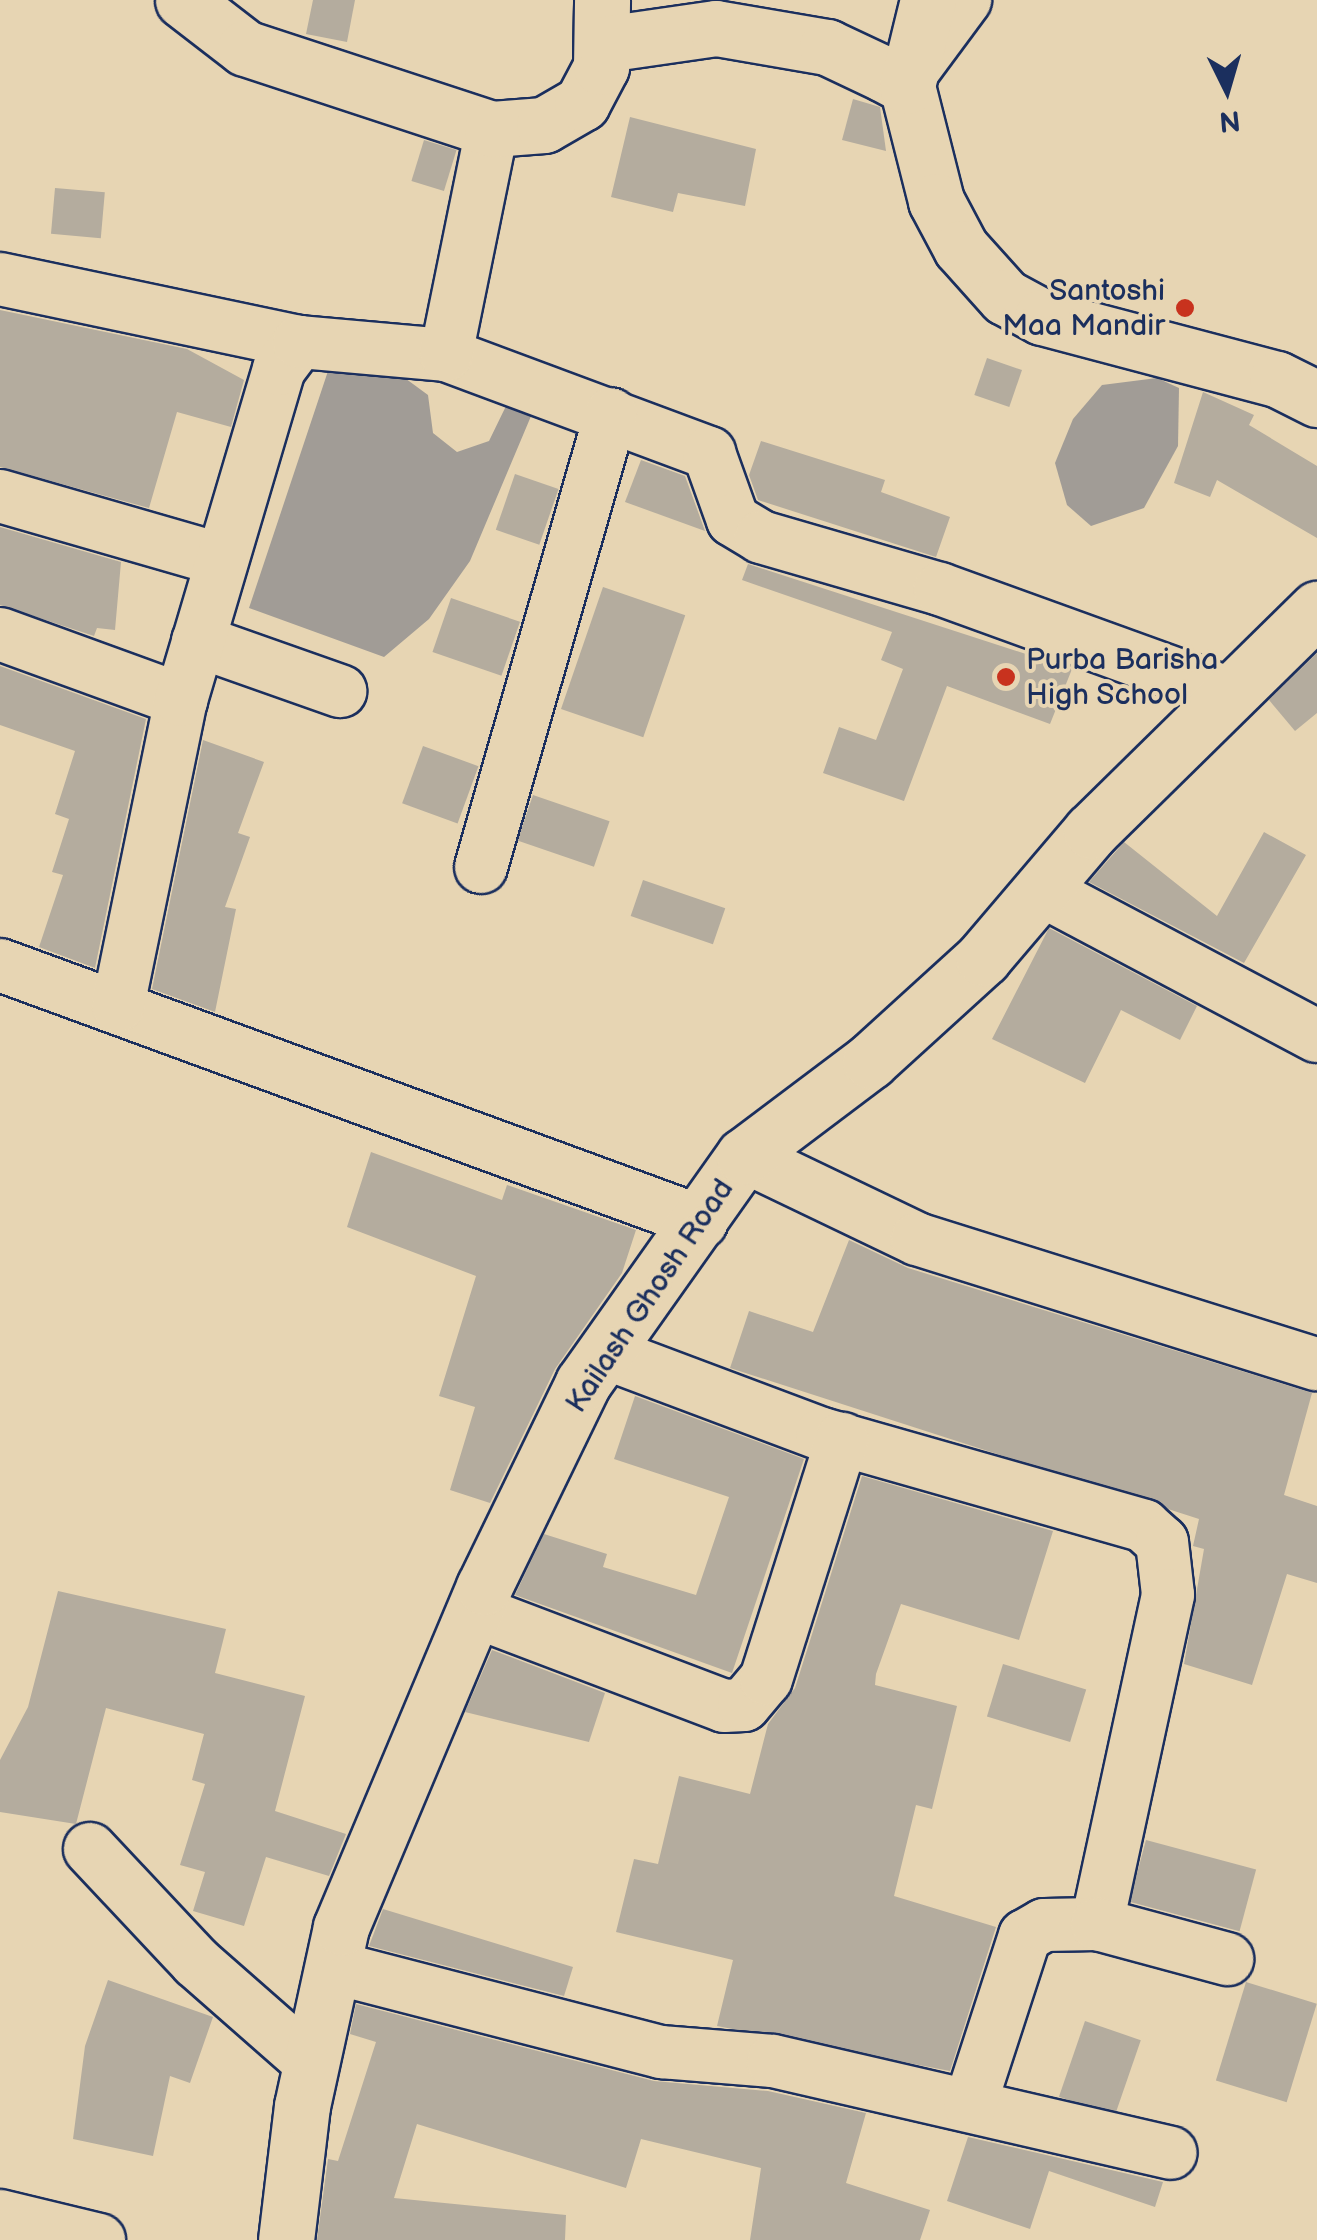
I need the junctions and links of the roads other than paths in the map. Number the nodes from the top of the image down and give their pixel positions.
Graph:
1 (183, 0) edge
2 (928, 0) edge
3 (964, 0) edge
4 (604, 22) edge
5 (911, 78) junction
6 (492, 129) junction
7 (0, 279) edge
8 (299, 342) junction
9 (446, 355) junction
10 (1317, 399) edge
11 (612, 414) junction
12 (0, 496) edge
13 (222, 560) junction
14 (1317, 609) edge
15 (0, 634) edge
16 (198, 641) junction
17 (340, 691) dead end
18 (1230, 694) junction
19 (181, 700) junction
20 (481, 867) dead end
21 (1041, 890) junction
22 (0, 964) edge
23 (118, 1006) junction
24 (1317, 1036) edge
25 (744, 1156) junction
26 (701, 1222) junction
27 (606, 1353) junction
28 (1317, 1364) edge
29 (842, 1440) junction
30 (474, 1612) junction
31 (90, 1849) dead end
32 (1097, 1924) junction
33 (1227, 1959) dead end
34 (332, 1967) junction
35 (311, 2063) junction
36 (970, 2105) junction
37 (1171, 2153) dead end
38 (0, 2216) edge
39 (99, 2240) edge
40 (286, 2240) edge

1 - 6 street
2 - 5 street
3 - 5 street
4 - 5 street
4 - 6 street
5 - 10 street
6 - 9 street
7 - 8 street
8 - 9 street
8 - 13 street
9 - 11 street
11 - 18 street
11 - 20 street
12 - 13 street
13 - 16 street
14 - 18 street, Kailash Ghosh Road
15 - 19 street
16 - 17 street
16 - 19 street
18 - 21 street, Kailash Ghosh Road
19 - 23 street
21 - 24 street
21 - 25 street, Kailash Ghosh Road
22 - 23 street
23 - 26 street
25 - 26 street, Kailash Ghosh Road
25 - 28 street
26 - 27 street, Kailash Ghosh Road
27 - 29 street
27 - 30 street, Kailash Ghosh Road
29 - 30 street
29 - 32 street
30 - 34 street, Kailash Ghosh Road
31 - 35 street
32 - 33 street
32 - 36 street
34 - 35 street, Kailash Ghosh Road
34 - 36 street
35 - 40 street, Kailash Ghosh Road
36 - 37 street
38 - 39 street

